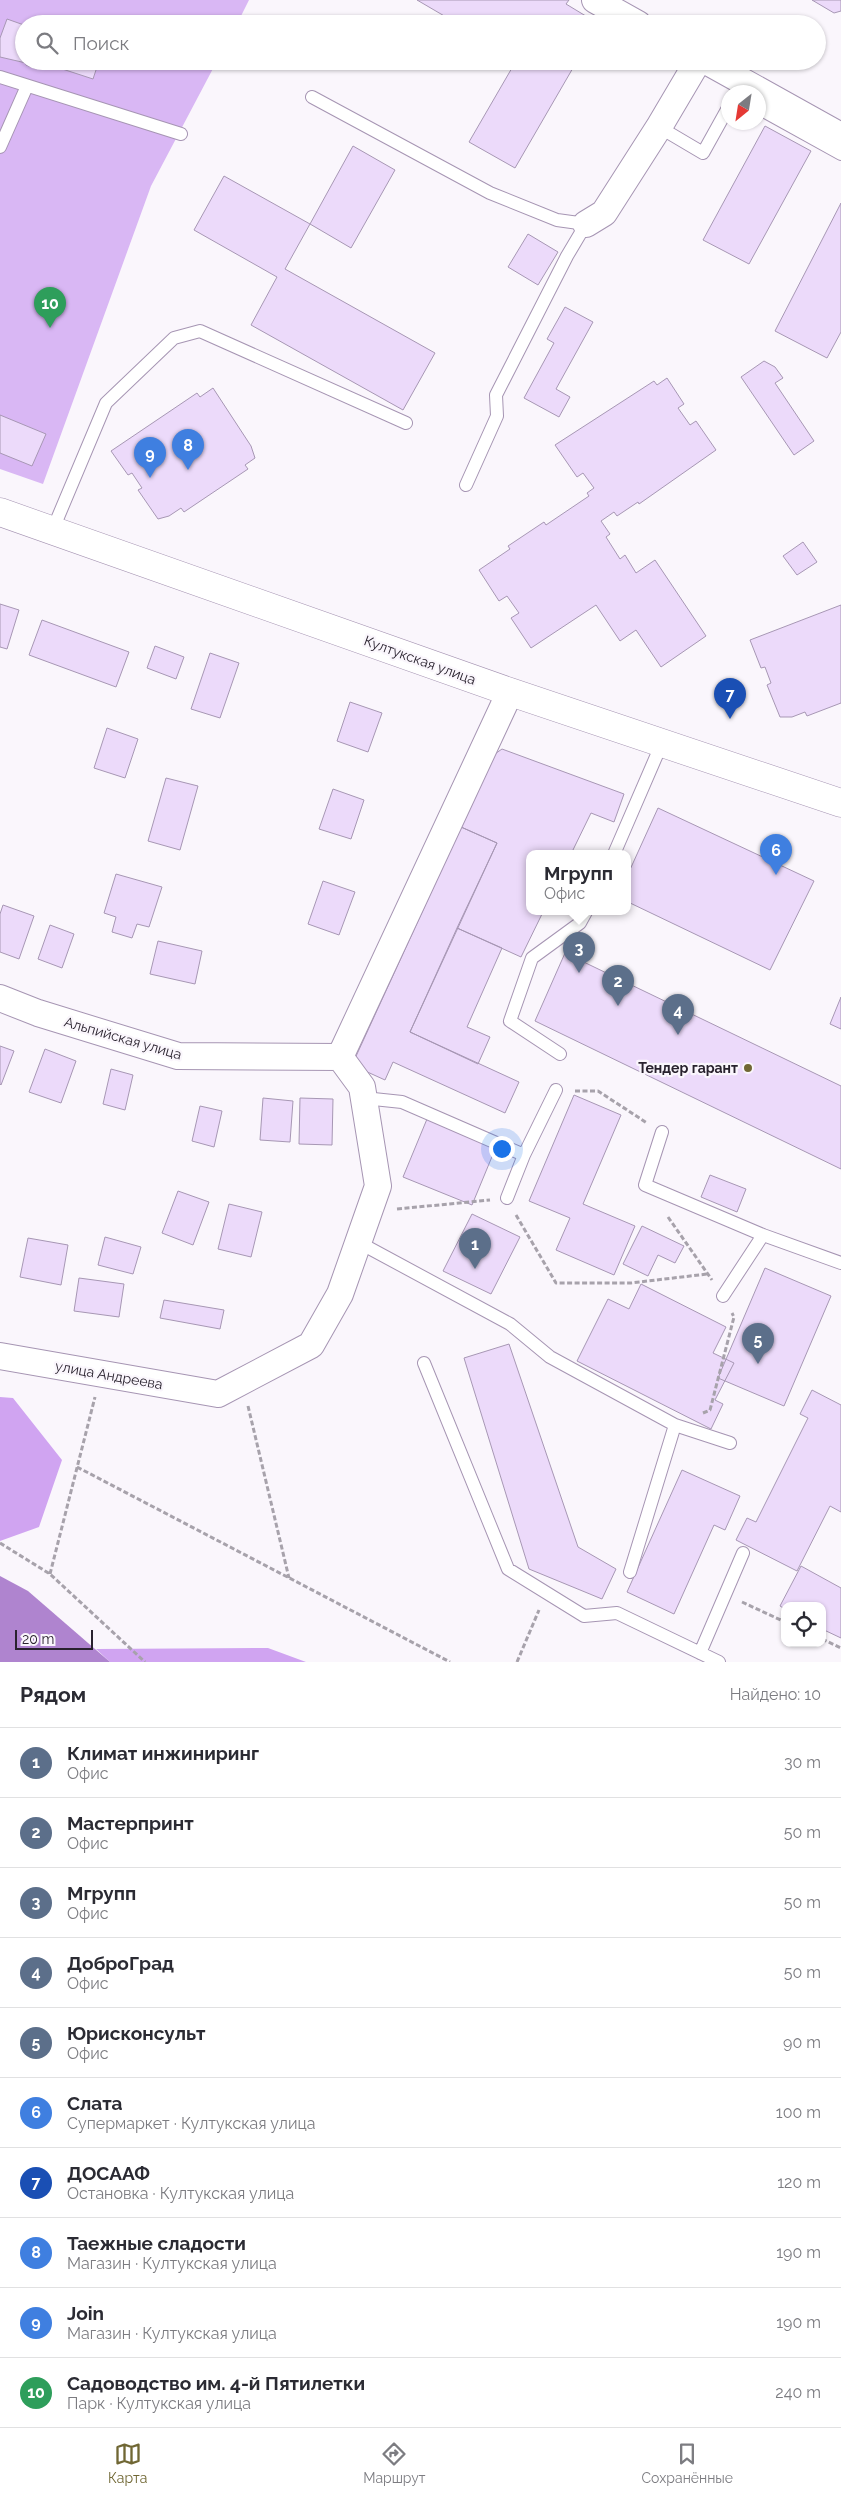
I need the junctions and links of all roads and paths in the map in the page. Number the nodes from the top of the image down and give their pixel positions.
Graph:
1 (595, 0) edge
2 (622, 15) edge
3 (693, 70) edge
4 (722, 70) edge
5 (0, 77) edge
6 (27, 86) junction
7 (312, 97) dead end
8 (766, 112) edge
9 (721, 121) edge
10 (659, 127) junction
11 (181, 134) dead end
12 (841, 136) edge
13 (0, 147) edge
14 (841, 154) edge
15 (586, 224) junction
16 (406, 423) dead end
17 (466, 485) dead end
18 (0, 512) edge
19 (53, 529) junction
20 (510, 692) junction
21 (662, 743) junction
22 (841, 803) edge
23 (616, 850) edge
24 (584, 915) edge
25 (0, 998) edge
26 (560, 1054) dead end
27 (340, 1057) junction
28 (556, 1090) joint
29 (364, 1098) junction
30 (662, 1132) joint
31 (524, 1155) junction
32 (645, 1185) junction
33 (507, 1198) junction
34 (369, 1212) junction
35 (763, 1235) junction
36 (358, 1242) junction
37 (841, 1262) edge
38 (708, 1274) junction
39 (723, 1296) junction
40 (0, 1356) edge
41 (424, 1363) dead end
42 (101, 1373) junction
43 (242, 1382) junction
44 (675, 1425) junction
45 (730, 1444) dead end
46 (77, 1468) junction
47 (0, 1543) edge
48 (743, 1553) dead end
49 (630, 1572) dead end
50 (50, 1574) junction
51 (289, 1578) junction
52 (546, 1593) junction
53 (725, 1594) junction
54 (781, 1620) edge
55 (826, 1641) edge
56 (841, 1648) edge
57 (700, 1653) junction
58 (145, 1662) edge
59 (450, 1662) edge
60 (517, 1662) edge
61 (719, 1662) edge

1 - 2 street
3 - 10 street
4 - 12 street
5 - 6 lane
6 - 11 lane
6 - 13 lane
7 - 15 lane
8 - 14 lane
9 - 10 lane
10 - 15 street
15 - 17 lane
16 - 19 lane
18 - 19 street, Култукская улица
19 - 20 street, Култукская улица
20 - 21 street, Култукская улица
20 - 27 street
21 - 22 street, Култукская улица
21 - 23 lane
24 - 26 lane
25 - 27 street, Альпийская улица
27 - 29 street
28 - 30 path
28 - 31 lane
29 - 31 lane
29 - 34 street
30 - 32 lane
31 - 33 lane
32 - 35 lane
32 - 38 path
33 - 34 path
33 - 38 path
34 - 36 street
35 - 37 lane
35 - 39 lane
36 - 43 street
36 - 44 lane
38 - 39 path
39 - 44 path
40 - 42 street, улица Андреева
41 - 52 lane
42 - 43 street, улица Андреева
42 - 46 path
43 - 51 path
44 - 45 lane
44 - 49 lane
46 - 50 path
46 - 51 path
47 - 50 path
48 - 53 lane
50 - 58 path
51 - 59 path
52 - 57 lane
52 - 60 path
53 - 54 path
53 - 57 lane
55 - 56 path
57 - 61 lane

